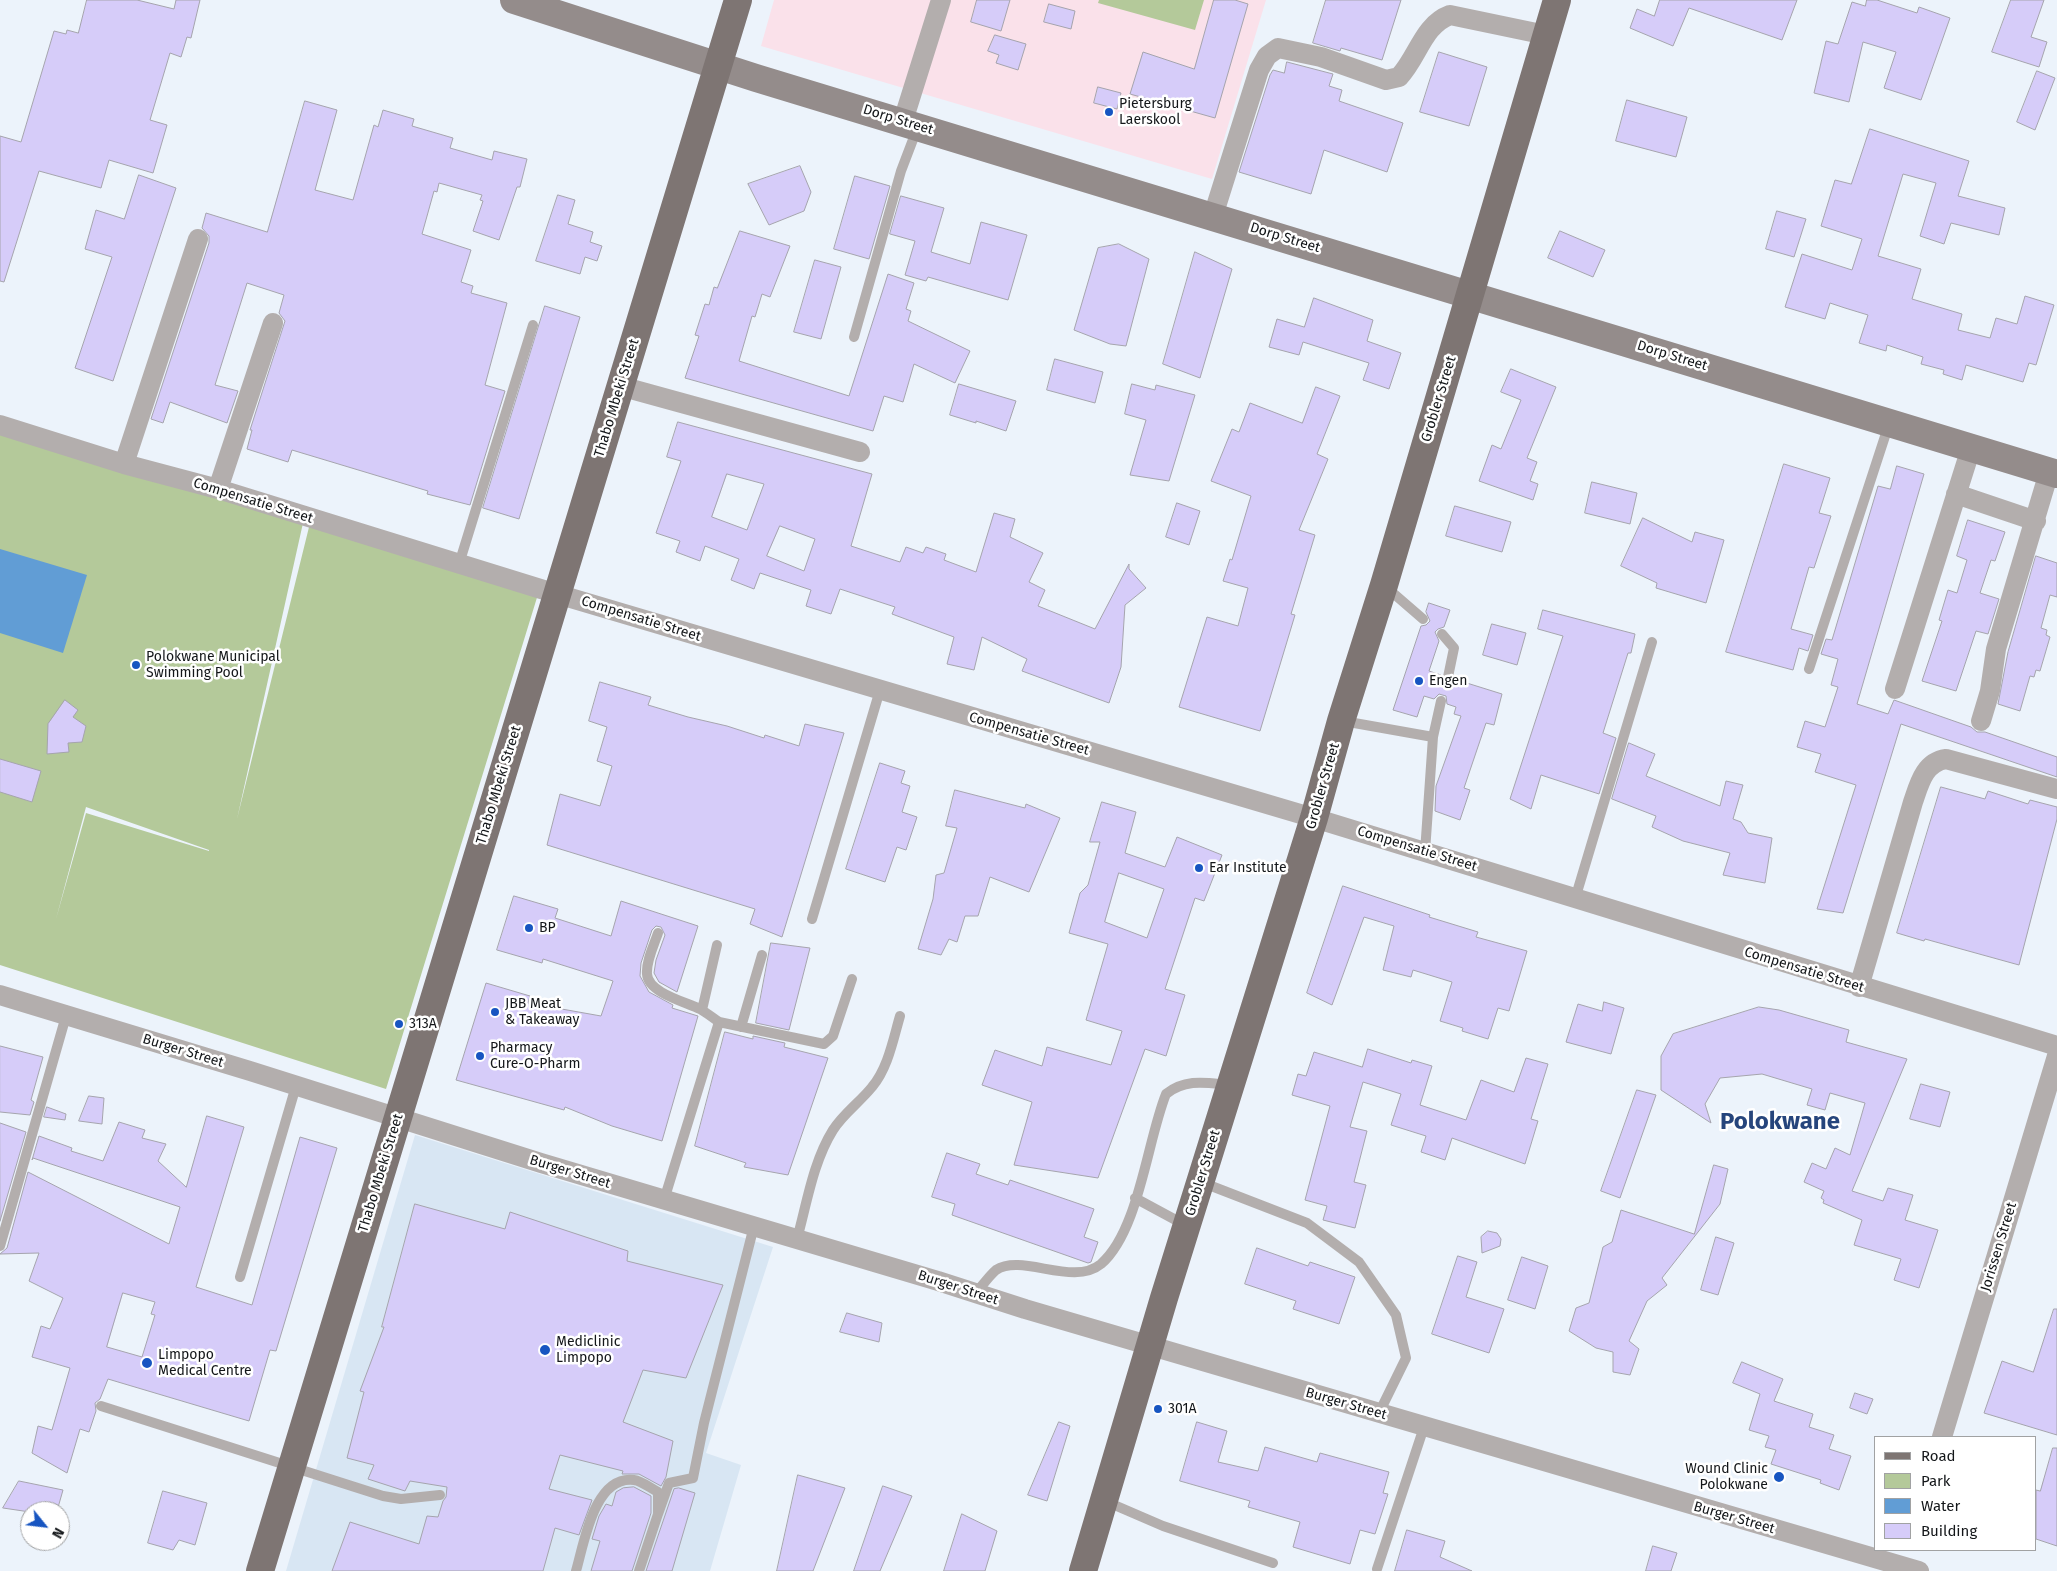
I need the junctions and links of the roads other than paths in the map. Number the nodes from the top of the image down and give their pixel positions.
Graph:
1 (514, 0) edge
2 (738, 0) edge
3 (941, 0) edge
4 (1557, 0) edge
5 (1546, 35) junction
6 (718, 65) junction
7 (911, 123) junction
8 (1213, 216) junction
9 (198, 239) dead end
10 (1469, 294) junction
11 (273, 323) dead end
12 (533, 324) dead end
13 (854, 337) dead end
14 (620, 386) junction
15 (1890, 423) junction
16 (0, 425) edge
17 (1971, 448) junction
18 (860, 452) dead end
19 (124, 464) junction
20 (2053, 473) edge
21 (218, 489) junction
22 (1956, 494) junction
23 (2036, 520) junction
24 (459, 564) junction
25 (1384, 585) junction
26 (557, 594) junction
27 (1423, 619) dead end
28 (1442, 634) dead end
29 (1652, 642) dead end
30 (1809, 669) dead end
31 (1448, 677) dead end
32 (1895, 689) dead end
33 (880, 690) junction
34 (1441, 701) dead end
35 (1341, 721) junction
36 (1981, 721) dead end
37 (1433, 737) junction
38 (2057, 789) edge
39 (1314, 818) junction
40 (1425, 852) junction
41 (1576, 899) junction
42 (812, 919) dead end
43 (658, 933) dead end
44 (717, 945) dead end
45 (762, 955) dead end
46 (852, 979) dead end
47 (1859, 987) junction
48 (0, 995) edge
49 (702, 1010) junction
50 (66, 1016) junction
51 (900, 1016) dead end
52 (719, 1022) junction
53 (741, 1027) junction
54 (2057, 1046) edge
55 (2057, 1056) edge
56 (1230, 1085) junction
57 (296, 1086) junction
58 (398, 1118) junction
59 (1200, 1181) junction
60 (1136, 1198) junction
61 (664, 1200) junction
62 (754, 1226) junction
63 (1186, 1226) junction
64 (797, 1239) junction
65 (0, 1246) edge
66 (240, 1277) dead end
67 (976, 1293) junction
68 (1151, 1345) junction
69 (101, 1406) dead end
70 (1378, 1413) junction
71 (1424, 1427) junction
72 (1942, 1436) edge
73 (292, 1466) junction
74 (440, 1495) dead end
75 (1104, 1501) junction
76 (658, 1514) junction
77 (1273, 1564) dead end
78 (1908, 1565) edge
79 (1376, 1569) dead end
80 (260, 1571) edge
81 (576, 1571) edge
82 (639, 1571) edge
83 (1083, 1571) edge

1 - 6 street, Dorp Street
2 - 6 main road, Thabo Mbeki Street
3 - 7 street
4 - 5 main road, Grobler Street
5 - 8 street
5 - 10 main road, Grobler Street
6 - 7 street, Dorp Street
6 - 14 main road, Thabo Mbeki Street
7 - 8 street, Dorp Street
7 - 13 lane
8 - 10 street, Dorp Street
9 - 19 street
10 - 15 street, Dorp Street
10 - 25 main road, Grobler Street
11 - 21 street
12 - 24 lane
14 - 18 street
14 - 26 main road, Thabo Mbeki Street
15 - 17 street, Dorp Street
15 - 30 lane
16 - 19 street, Compensatie Street
17 - 20 street, Dorp Street
17 - 22 street
19 - 21 street, Compensatie Street
20 - 23 street
21 - 24 street, Compensatie Street
22 - 23 street
22 - 32 street
23 - 36 street
24 - 26 street, Compensatie Street
25 - 27 lane
25 - 35 main road, Grobler Street
26 - 33 street, Compensatie Street
26 - 58 main road, Thabo Mbeki Street
28 - 31 lane
29 - 41 lane
33 - 39 street, Compensatie Street
33 - 42 lane
34 - 37 lane
35 - 37 lane
35 - 39 main road, Grobler Street
37 - 40 lane
38 - 47 street
39 - 40 street, Compensatie Street
39 - 56 main road, Grobler Street
40 - 41 street, Compensatie Street
41 - 47 street, Compensatie Street
43 - 49 lane
44 - 49 lane
45 - 53 lane
46 - 53 lane
47 - 54 street, Compensatie Street
48 - 50 street, Burger Street
49 - 52 lane
50 - 57 street, Burger Street
50 - 65 lane
51 - 64 lane
52 - 53 lane
52 - 61 lane
55 - 72 street, Jorissen Street
56 - 59 main road, Grobler Street
56 - 60 lane
57 - 58 street, Burger Street
57 - 66 lane
58 - 61 street, Burger Street
58 - 73 main road, Thabo Mbeki Street
59 - 63 main road, Grobler Street
59 - 70 lane
60 - 63 lane
60 - 67 lane
61 - 62 street, Burger Street
62 - 64 street, Burger Street
62 - 76 lane
63 - 68 main road, Grobler Street
64 - 67 street, Burger Street
67 - 68 street, Burger Street
68 - 70 street, Burger Street
68 - 75 main road, Grobler Street
69 - 73 lane
70 - 71 street, Burger Street
71 - 78 street, Burger Street
71 - 79 lane
73 - 74 lane
73 - 80 main road, Thabo Mbeki Street
75 - 77 lane
75 - 83 main road, Grobler Street
76 - 81 lane
76 - 82 lane

